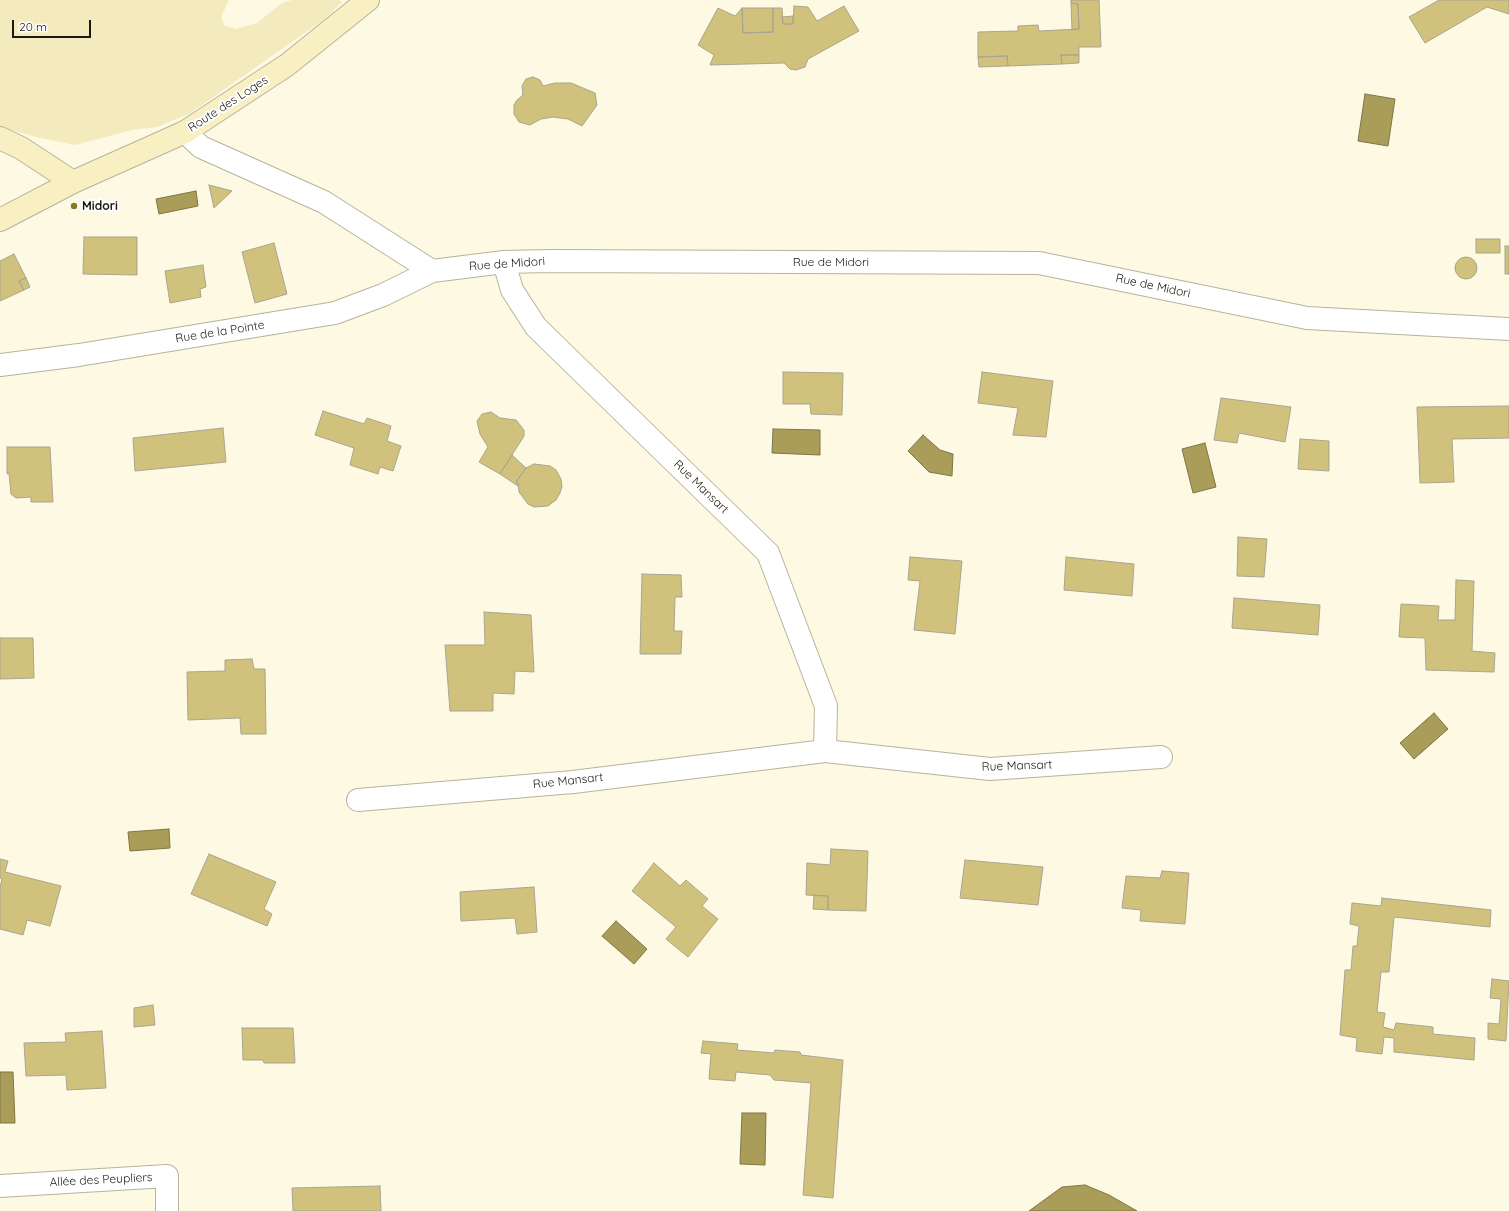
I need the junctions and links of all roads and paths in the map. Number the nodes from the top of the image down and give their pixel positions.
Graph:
1 (368, 0) edge
2 (185, 132) junction
3 (0, 138) edge
4 (73, 182) junction
5 (0, 220) edge
6 (504, 262) junction
7 (432, 272) junction
8 (1509, 329) edge
9 (0, 365) edge
10 (825, 751) junction
11 (1161, 757) dead end
12 (358, 800) dead end
13 (0, 1186) edge
14 (168, 1211) edge

1 - 2 street, Route des Loges
2 - 4 street, Route des Loges
2 - 7 street
3 - 4 street
4 - 5 street, Route des Loges
6 - 7 street, Rue de Midori
6 - 8 street, Rue de Midori
6 - 10 street, Rue Mansart
7 - 9 street, Rue de la Pointe
10 - 11 street, Rue Mansart
10 - 12 street, Rue Mansart
13 - 14 street, Allée des Peupliers

